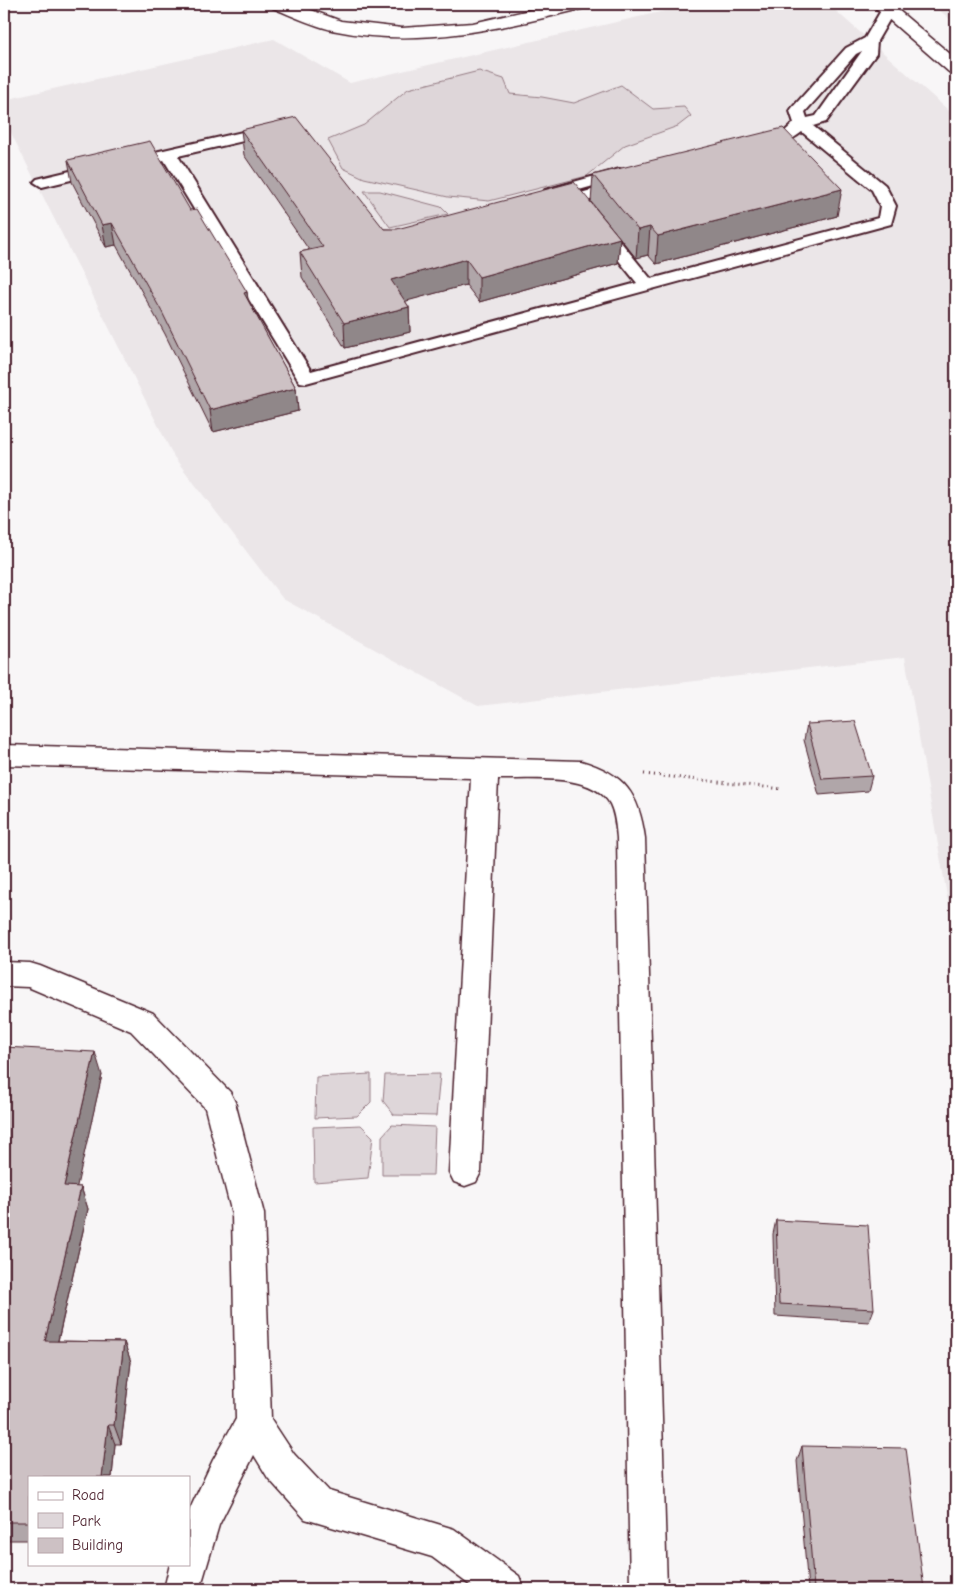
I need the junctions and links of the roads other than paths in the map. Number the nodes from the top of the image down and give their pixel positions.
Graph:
1 (279, 4) edge
2 (579, 4) edge
3 (884, 7) edge
4 (870, 41) junction
5 (956, 68) edge
6 (802, 124) junction
7 (285, 127) edge
8 (745, 147) edge
9 (169, 154) junction
10 (139, 161) edge
11 (110, 167) edge
12 (42, 182) dead end
13 (578, 199) junction
14 (648, 286) junction
15 (4, 755) edge
16 (485, 768) junction
17 (4, 974) edge
18 (465, 1172) dead end
19 (254, 1423) junction
20 (190, 1557) edge
21 (187, 1566) edge
22 (182, 1589) edge
23 (506, 1589) edge
24 (649, 1589) edge

1 - 2 street
3 - 4 lane
3 - 5 street
4 - 6 lane
4 - 6 lane
6 - 8 lane
6 - 14 lane
7 - 9 lane
9 - 10 lane
9 - 14 lane
11 - 12 lane
13 - 13 lane
13 - 14 lane
15 - 16 street
16 - 18 street
16 - 24 street
17 - 19 street
19 - 20 street
19 - 23 street
21 - 22 street

